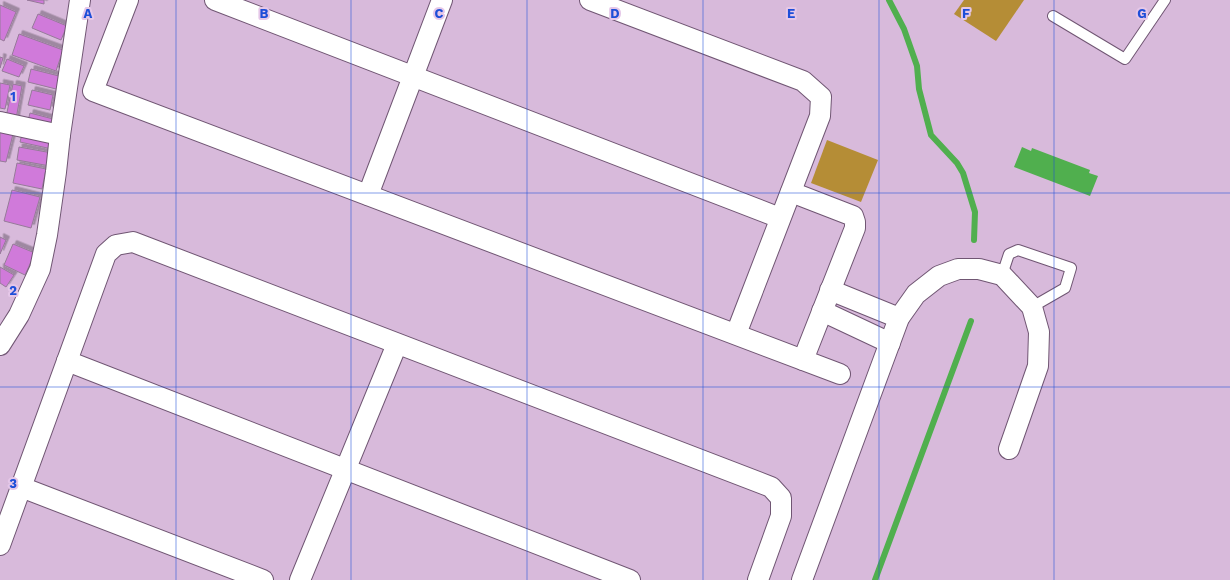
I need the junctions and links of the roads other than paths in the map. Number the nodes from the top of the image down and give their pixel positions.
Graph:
1 (80, 0) edge
2 (128, 0) edge
3 (215, 0) edge
4 (442, 0) edge
5 (590, 0) edge
6 (1165, 0) edge
7 (1053, 16) dead end
8 (413, 76) junction
9 (0, 122) edge
10 (60, 135) junction
11 (791, 192) junction
12 (368, 195) junction
13 (780, 218) junction
14 (1002, 275) junction
15 (830, 290) junction
16 (1032, 306) junction
17 (822, 311) junction
18 (899, 318) junction
19 (736, 334) junction
20 (890, 343) junction
21 (397, 344) junction
22 (0, 345) edge
23 (803, 360) junction
24 (67, 361) junction
25 (840, 374) dead end
26 (1009, 448) dead end
27 (345, 469) junction
28 (21, 487) junction
29 (0, 545) edge
30 (263, 580) edge
31 (300, 580) edge
32 (630, 580) edge
33 (758, 580) edge
34 (802, 580) edge

1 - 10 street
2 - 12 street
3 - 8 street
4 - 8 street
5 - 11 street
6 - 7 lane
8 - 12 street
8 - 13 street
9 - 10 street
10 - 22 street
11 - 13 street
11 - 15 street
12 - 19 street
13 - 19 street
14 - 16 street
14 - 16 lane
14 - 18 street
15 - 17 street
15 - 18 street
16 - 26 street
17 - 20 street
17 - 23 street
18 - 20 street
19 - 23 street
20 - 34 street
21 - 24 street
21 - 27 street
21 - 33 street
23 - 25 street
24 - 27 street
24 - 28 street
27 - 31 street
27 - 32 street
28 - 29 street
28 - 30 street

